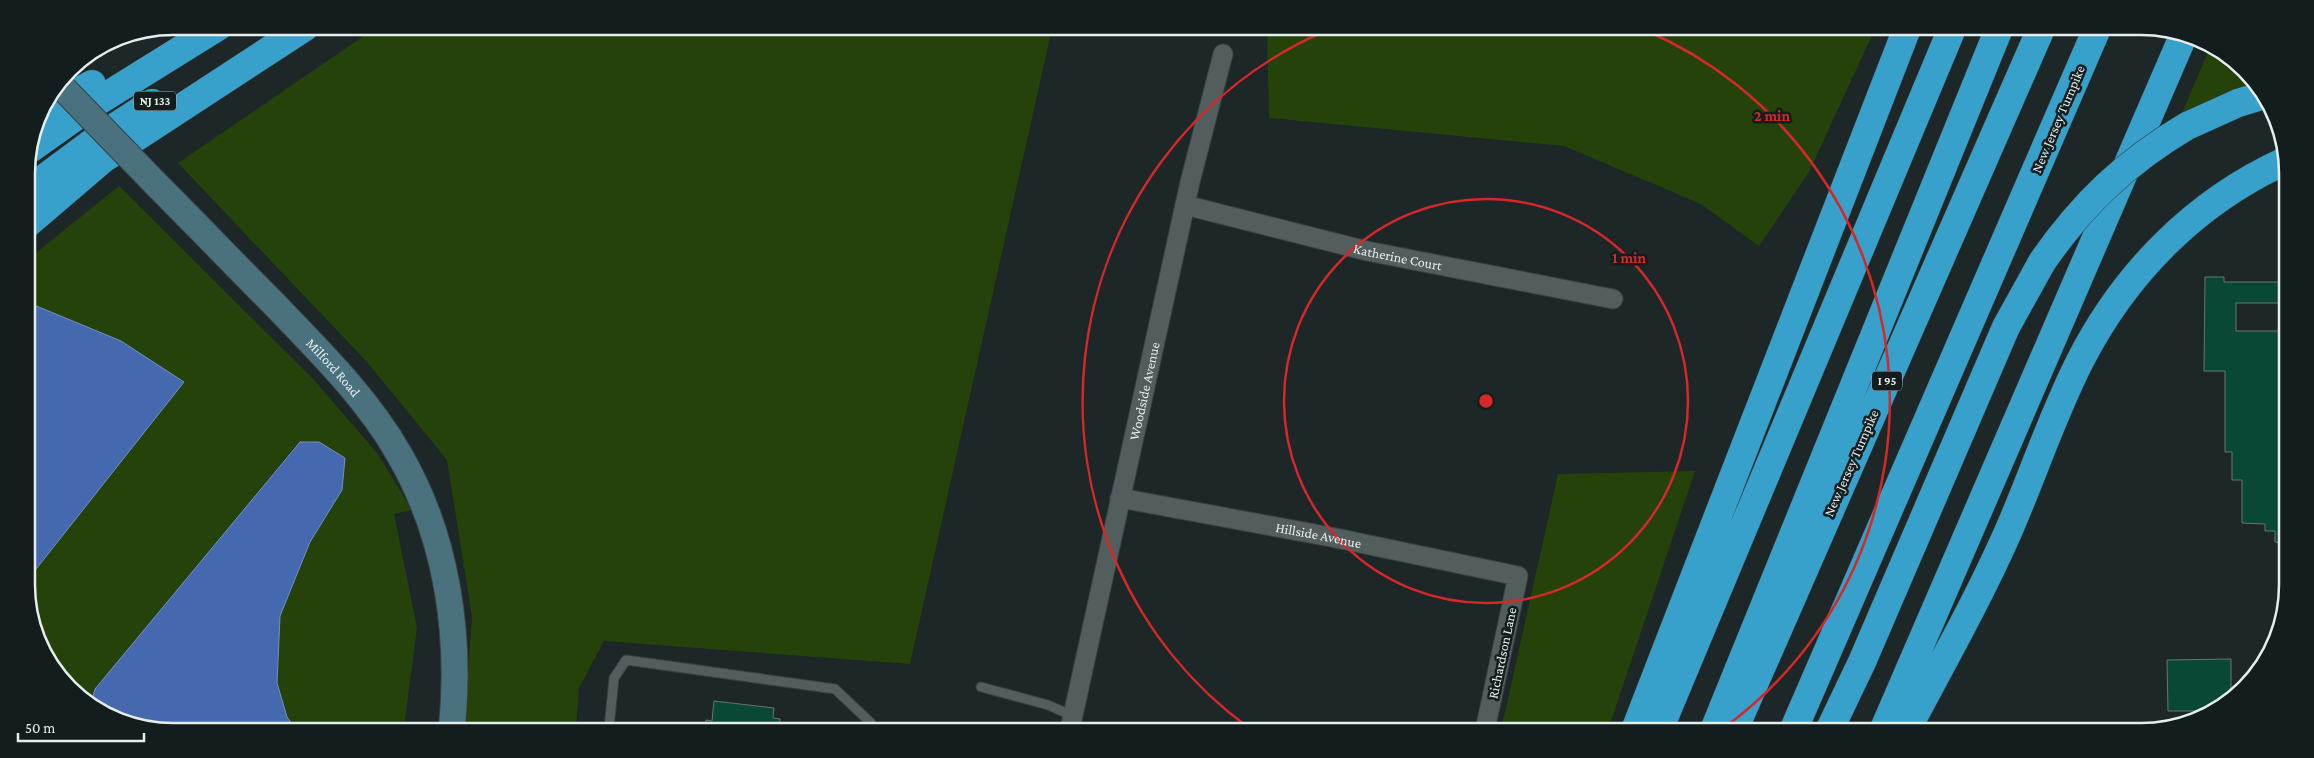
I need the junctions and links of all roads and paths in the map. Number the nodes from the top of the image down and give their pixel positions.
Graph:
1 (182, 35) edge
2 (205, 35) edge
3 (275, 35) edge
4 (293, 35) edge
5 (1904, 35) edge
6 (1949, 35) edge
7 (1996, 35) edge
8 (2038, 35) edge
9 (2094, 35) edge
10 (2181, 41) edge
11 (1223, 54) dead end
12 (63, 89) edge
13 (2257, 97) edge
14 (52, 106) edge
15 (39, 143) edge
16 (2279, 164) edge
17 (35, 185) edge
18 (1186, 205) junction
19 (35, 217) edge
20 (1613, 298) dead end
21 (1120, 498) junction
22 (1518, 576) joint
23 (981, 687) dead end
24 (1072, 722) edge
25 (452, 723) edge
26 (610, 723) edge
27 (871, 723) edge
28 (1486, 723) edge
29 (1638, 723) edge
30 (1662, 723) edge
31 (1717, 723) edge
32 (1737, 723) edge
33 (1796, 723) edge
34 (1833, 723) edge
35 (1886, 723) edge
36 (1910, 723) edge

1 - 14 highway
2 - 15 highway, NJ 133
3 - 17 highway, NJ 133
4 - 19 highway
5 - 29 highway
6 - 30 highway
7 - 31 highway
8 - 32 highway, New Jersey Turnpike / I 95
9 - 33 highway, New Jersey Turnpike
10 - 35 highway
11 - 18 street, Woodside Avenue
12 - 25 street, Milford Road, bridge
13 - 34 highway, bridge
16 - 36 highway
18 - 20 street, Katherine Court
18 - 21 street, Woodside Avenue
21 - 22 street, Hillside Avenue
21 - 24 street, Woodside Avenue
22 - 28 street, Richardson Lane
23 - 24 lane
26 - 27 lane

